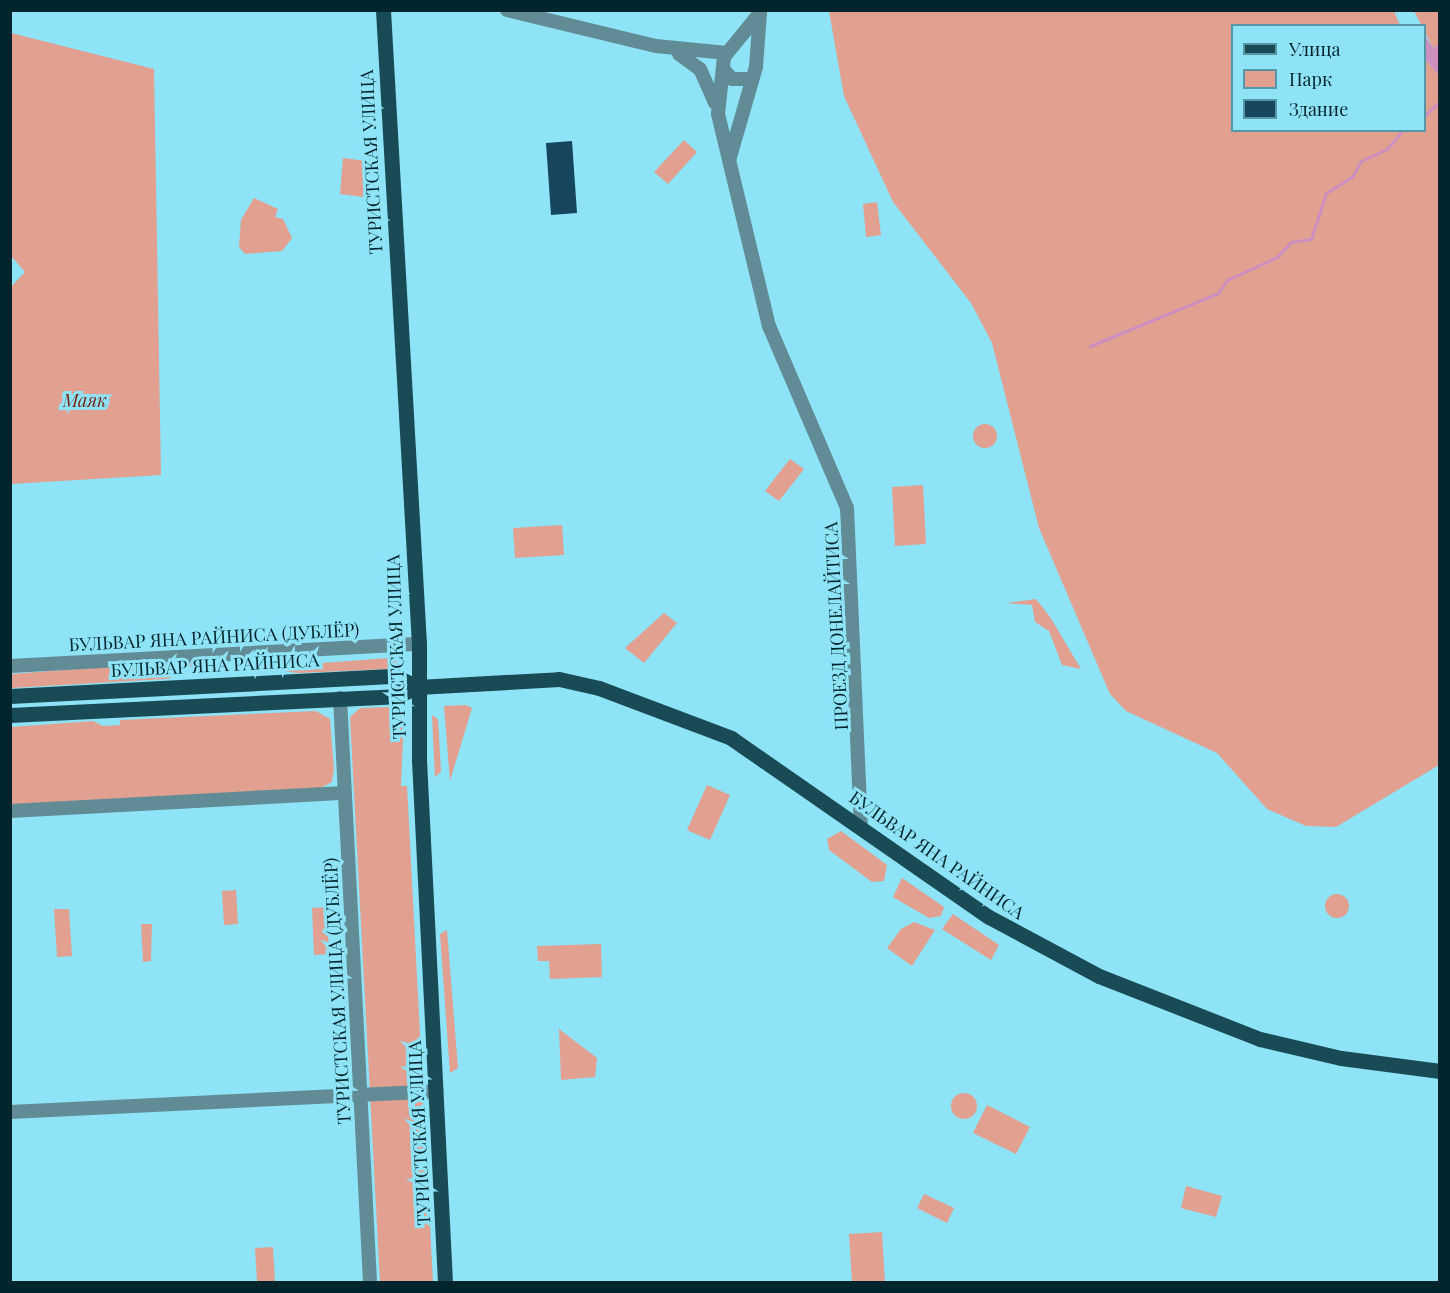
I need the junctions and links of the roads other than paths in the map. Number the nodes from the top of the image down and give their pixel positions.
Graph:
1 (383, 10) edge
2 (507, 10) edge
3 (761, 12) edge
4 (656, 46) junction
5 (679, 54) junction
6 (755, 57) junction
7 (727, 59) junction
8 (749, 79) junction
9 (718, 114) junction
10 (730, 157) junction
11 (419, 644) junction
12 (10, 666) edge
13 (418, 687) junction
14 (10, 696) edge
15 (340, 698) junction
16 (10, 715) edge
17 (345, 793) junction
18 (10, 811) edge
19 (861, 825) junction
20 (1440, 1071) edge
21 (436, 1091) junction
22 (361, 1094) junction
23 (10, 1112) edge
24 (370, 1282) edge
25 (445, 1282) edge

1 - 11 main road, ТУРИСТСКАЯ УЛИЦА
2 - 4 street
3 - 6 street, ПРОЕЗД ДОНЕЛАЙТИСА
3 - 7 street, ПРОЕЗД ДОНЕЛАЙТИСА
4 - 5 street
4 - 7 street
5 - 7 street
5 - 9 street
6 - 7 street
6 - 8 street, ПРОЕЗД ДОНЕЛАЙТИСА
7 - 8 street
7 - 9 street, ПРОЕЗД ДОНЕЛАЙТИСА
8 - 10 street, ПРОЕЗД ДОНЕЛАЙТИСА
9 - 10 street, ПРОЕЗД ДОНЕЛАЙТИСА
10 - 19 street, ПРОЕЗД ДОНЕЛАЙТИСА
11 - 12 street, БУЛЬВАР ЯНА РАЙНИСА (ДУБЛЁР)
11 - 13 main road, ТУРИСТСКАЯ УЛИЦА
13 - 14 main road, БУЛЬВАР ЯНА РАЙНИСА
13 - 15 main road, БУЛЬВАР ЯНА РАЙНИСА
13 - 19 main road, БУЛЬВАР ЯНА РАЙНИСА
13 - 21 main road, ТУРИСТСКАЯ УЛИЦА
15 - 16 main road, БУЛЬВАР ЯНА РАЙНИСА
15 - 17 street, ТУРИСТСКАЯ УЛИЦА (ДУБЛЁР)
17 - 18 street
17 - 22 street, ТУРИСТСКАЯ УЛИЦА (ДУБЛЁР)
19 - 20 main road, БУЛЬВАР ЯНА РАЙНИСА
21 - 22 street
21 - 25 main road, ТУРИСТСКАЯ УЛИЦА
22 - 23 street
22 - 24 street, ТУРИСТСКАЯ УЛИЦА (ДУБЛЁР)

